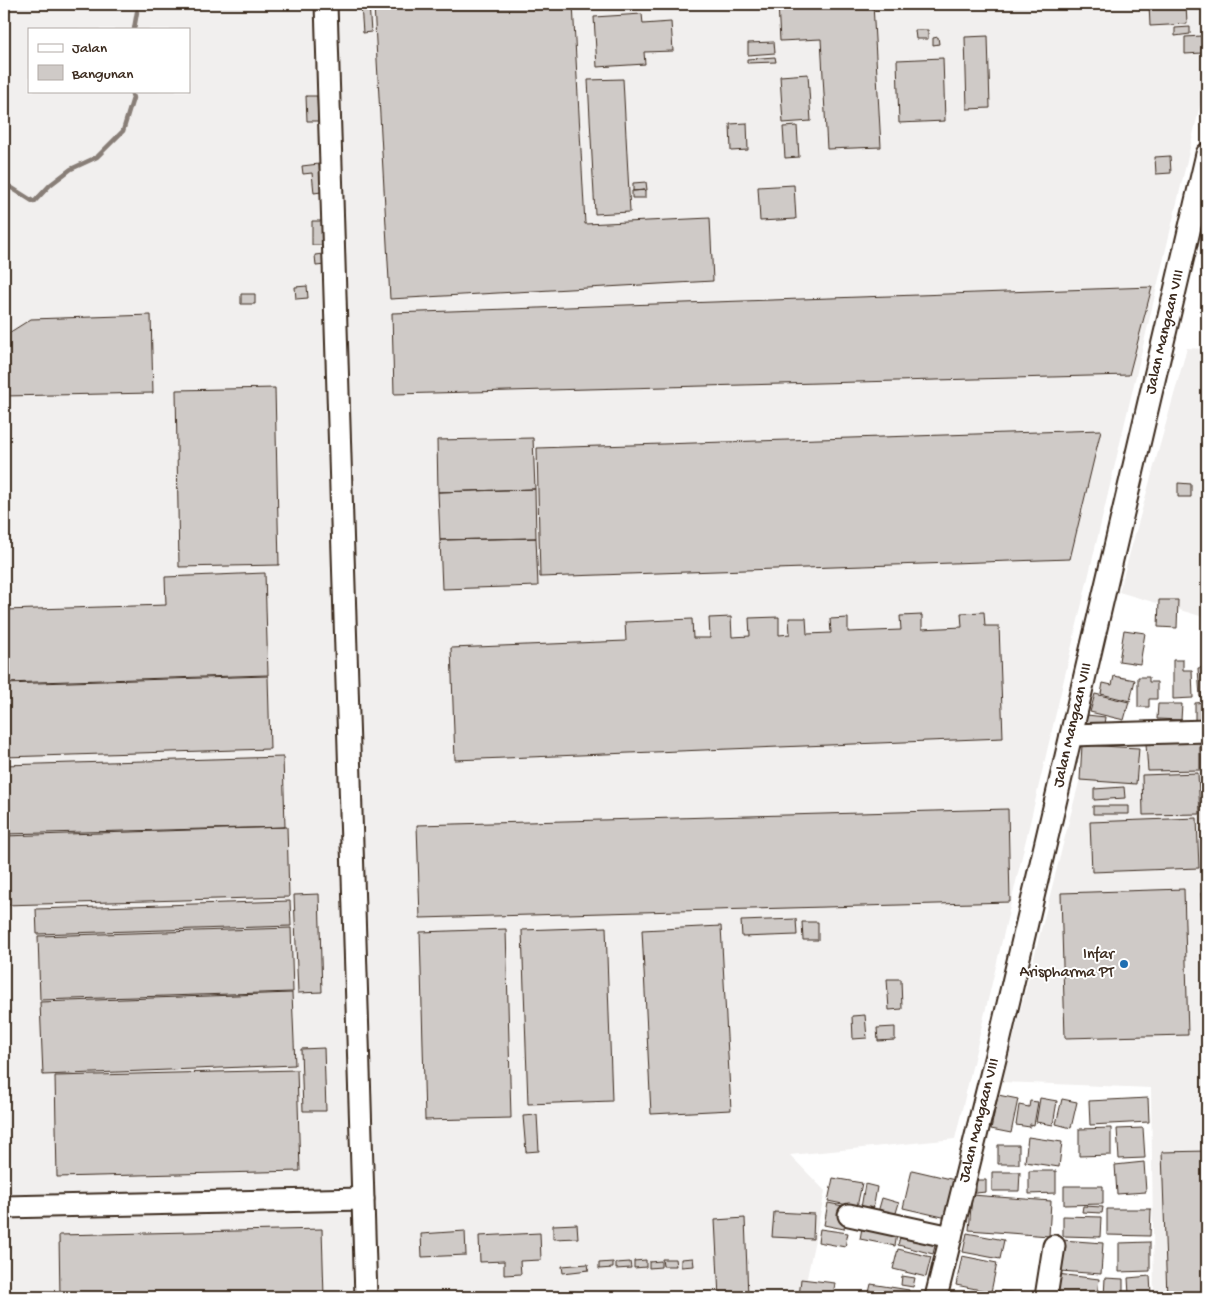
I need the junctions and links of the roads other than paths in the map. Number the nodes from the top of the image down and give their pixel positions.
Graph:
1 (326, 4) edge
2 (1207, 154) edge
3 (1207, 731) edge
4 (1070, 735) junction
5 (363, 1198) junction
6 (4, 1208) edge
7 (849, 1215) dead end
8 (951, 1237) junction
9 (1054, 1246) dead end
10 (366, 1297) edge
11 (936, 1297) edge
12 (1046, 1297) edge

1 - 5 street
2 - 4 street, Jalan Mangaan VIII
3 - 4 street
4 - 8 street, Jalan Mangaan VIII
5 - 6 street
5 - 10 street
7 - 8 street
8 - 11 street, Jalan Mangaan VIII
9 - 12 street

